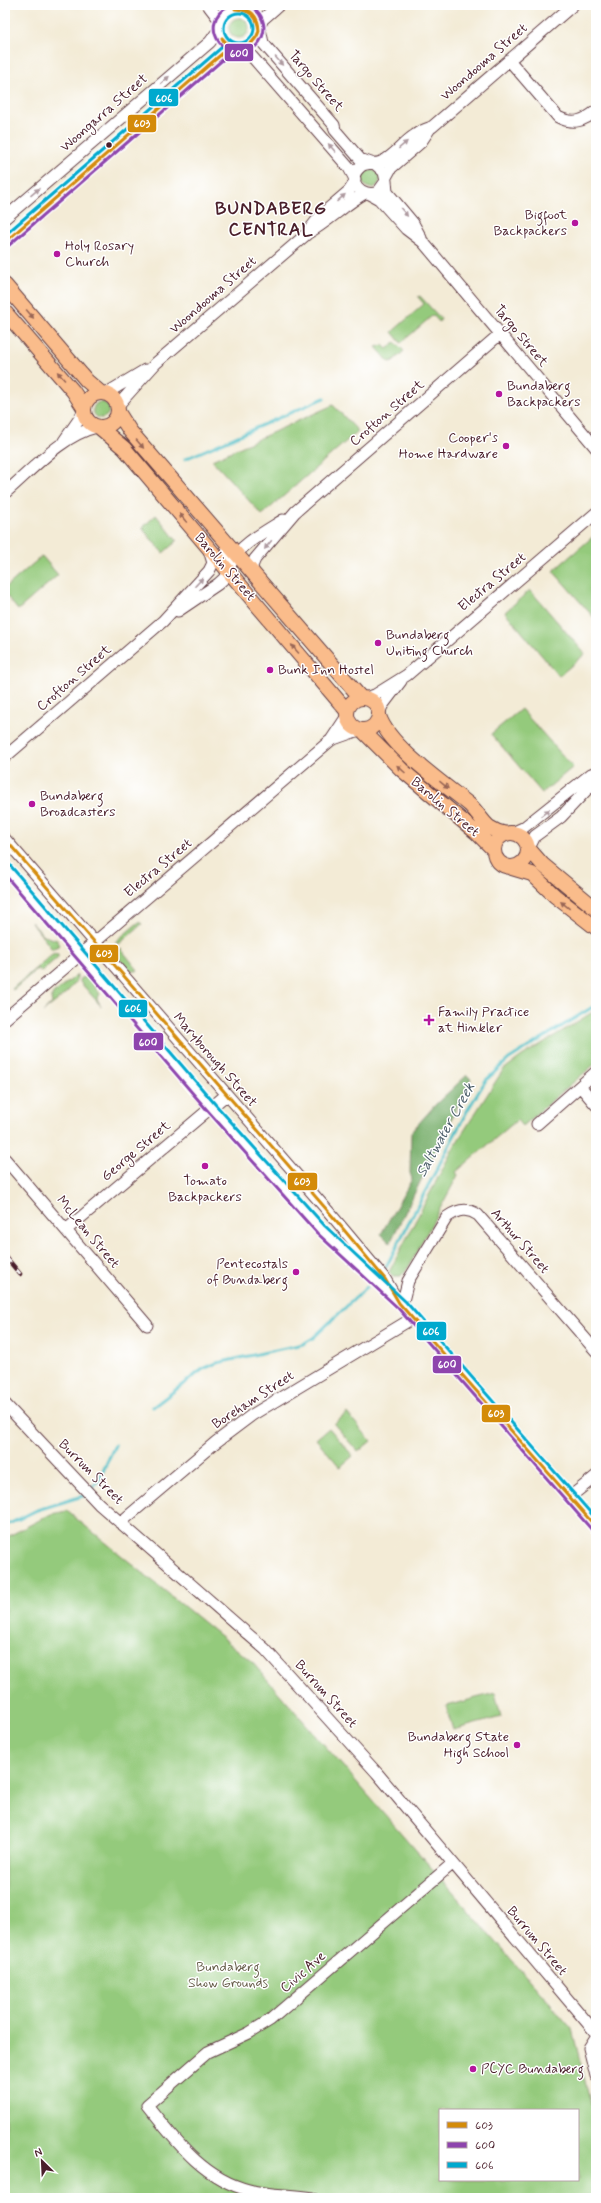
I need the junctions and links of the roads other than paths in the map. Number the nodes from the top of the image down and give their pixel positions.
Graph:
1 (208, 5) edge
2 (279, 5) edge
3 (573, 5) edge
4 (241, 7) edge
5 (220, 26) junction
6 (259, 28) junction
7 (238, 48) junction
8 (509, 60) junction
9 (302, 88) junction
10 (290, 100) junction
11 (596, 111) edge
12 (432, 127) junction
13 (92, 143) junction
14 (104, 156) junction
15 (373, 163) junction
16 (386, 179) junction
17 (355, 180) junction
18 (367, 194) junction
19 (5, 218) edge
20 (308, 233) junction
21 (5, 242) edge
22 (423, 242) junction
23 (5, 285) edge
24 (5, 312) edge
25 (500, 334) junction
26 (156, 363) junction
27 (102, 393) junction
28 (84, 409) junction
29 (118, 411) junction
30 (98, 427) junction
31 (61, 444) junction
32 (596, 448) edge
33 (5, 493) edge
34 (596, 513) edge
35 (292, 514) junction
36 (224, 541) junction
37 (208, 548) junction
38 (235, 555) junction
39 (230, 573) junction
40 (256, 578) junction
41 (240, 585) junction
42 (163, 621) junction
43 (406, 675) junction
44 (363, 698) junction
45 (347, 714) junction
46 (379, 715) junction
47 (360, 730) junction
48 (331, 740) junction
49 (5, 756) edge
50 (596, 772) edge
51 (596, 780) edge
52 (509, 833) junction
53 (5, 839) edge
54 (529, 849) junction
55 (494, 850) junction
56 (5, 867) edge
57 (512, 868) junction
58 (596, 909) edge
59 (596, 928) edge
60 (94, 942) junction
61 (80, 955) junction
62 (5, 1018) edge
63 (596, 1072) edge
64 (580, 1086) junction
65 (226, 1095) junction
66 (596, 1104) edge
67 (211, 1107) junction
68 (537, 1124) dead end
69 (5, 1159) edge
70 (66, 1230) junction
71 (401, 1304) junction
72 (413, 1318) junction
73 (147, 1325) dead end
74 (596, 1351) edge
75 (5, 1404) edge
76 (596, 1476) edge
77 (570, 1497) junction
78 (120, 1523) junction
79 (596, 1527) edge
80 (452, 1864) junction
81 (596, 2033) edge
82 (596, 2037) edge
83 (596, 2076) edge
84 (313, 2198) edge

1 - 5 street
2 - 6 street
3 - 8 street, Woondooma Street
4 - 5 street
4 - 6 street
5 - 7 street
13 -> 5 street, Woongarra Street
6 - 7 street
6 -> 9 street, Targo Street
7 - 10 street
7 - 14 street
8 - 11 street
8 - 12 street, Woondooma Street
9 - 10 street
9 - 15 street, Targo Street
17 -> 10 street
15 -> 12 street, Woondooma Street
12 - 16 street, Woondooma Street
13 - 14 street
19 -> 13 street, Woongarra Street
14 - 21 street
15 - 16 street
15 - 17 street
16 - 18 street
16 -> 22 street, Targo Street
17 - 18 street
20 -> 17 street, Woondooma Street
18 - 20 street, Woondooma Street
18 - 22 street, Targo Street
20 - 26 street, Woondooma Street
22 - 25 street, Targo Street
23 -> 27 main road
28 -> 24 main road
25 - 32 street, Targo Street
25 - 35 street, Crofton Street
26 - 27 street, Woondooma Street
26 - 29 street, Woondooma Street
27 - 28 main road
27 - 29 main road
28 - 30 main road
28 - 31 street
29 - 30 main road
29 -> 36 main road, Barolin Street
30 - 31 street
37 -> 30 main road, Barolin Street
31 - 33 street
34 - 43 street, Electra Street
35 - 38 street, Crofton Street
35 -> 40 street, Crofton Street
36 - 38 main road, Barolin Street
36 - 39 street
37 - 39 main road, Barolin Street
42 -> 37 street, Crofton Street
38 - 40 main road, Barolin Street
38 - 41 street
39 - 41 main road, Barolin Street
39 - 42 street, Crofton Street
40 - 44 main road, Barolin Street
45 -> 41 main road, Barolin Street
42 - 49 street, Crofton Street
43 - 44 street, Electra Street
43 - 46 street, Electra Street
44 - 45 main road
44 - 46 main road
45 - 47 main road
45 - 48 street, Electra Street
46 - 47 main road
46 -> 52 main road, Barolin Street
47 - 48 street, Electra Street
55 -> 47 main road, Barolin Street
48 - 60 street, Electra Street
52 -> 50 street
51 - 54 street
52 - 54 main road
52 - 55 main road
53 - 60 street, Maryborough Street
54 - 57 main road
54 - 58 main road
55 - 57 main road
56 - 61 street, Maryborough Street
59 -> 57 main road
60 - 61 street, Electra Street
60 - 65 street, Maryborough Street
61 - 62 street, Electra Street
61 - 67 street, Maryborough Street
63 - 64 street
64 - 66 street
64 - 68 street
65 - 67 street, George Street
65 - 71 street, Maryborough Street
67 - 70 street, George Street
67 - 71 street, Maryborough Street
69 - 70 street, McLean Street
70 - 73 street, McLean Street
71 - 72 street, Maryborough Street
71 - 74 street, Arthur Street
72 - 77 street, Maryborough Street
72 - 78 street, Boreham Street
75 - 78 street, Burrum Street
76 - 77 street
77 - 79 street, Maryborough Street
78 - 80 street, Burrum Street
80 - 81 street, Burrum Street
80 - 84 street, Civic Ave
82 - 83 street

